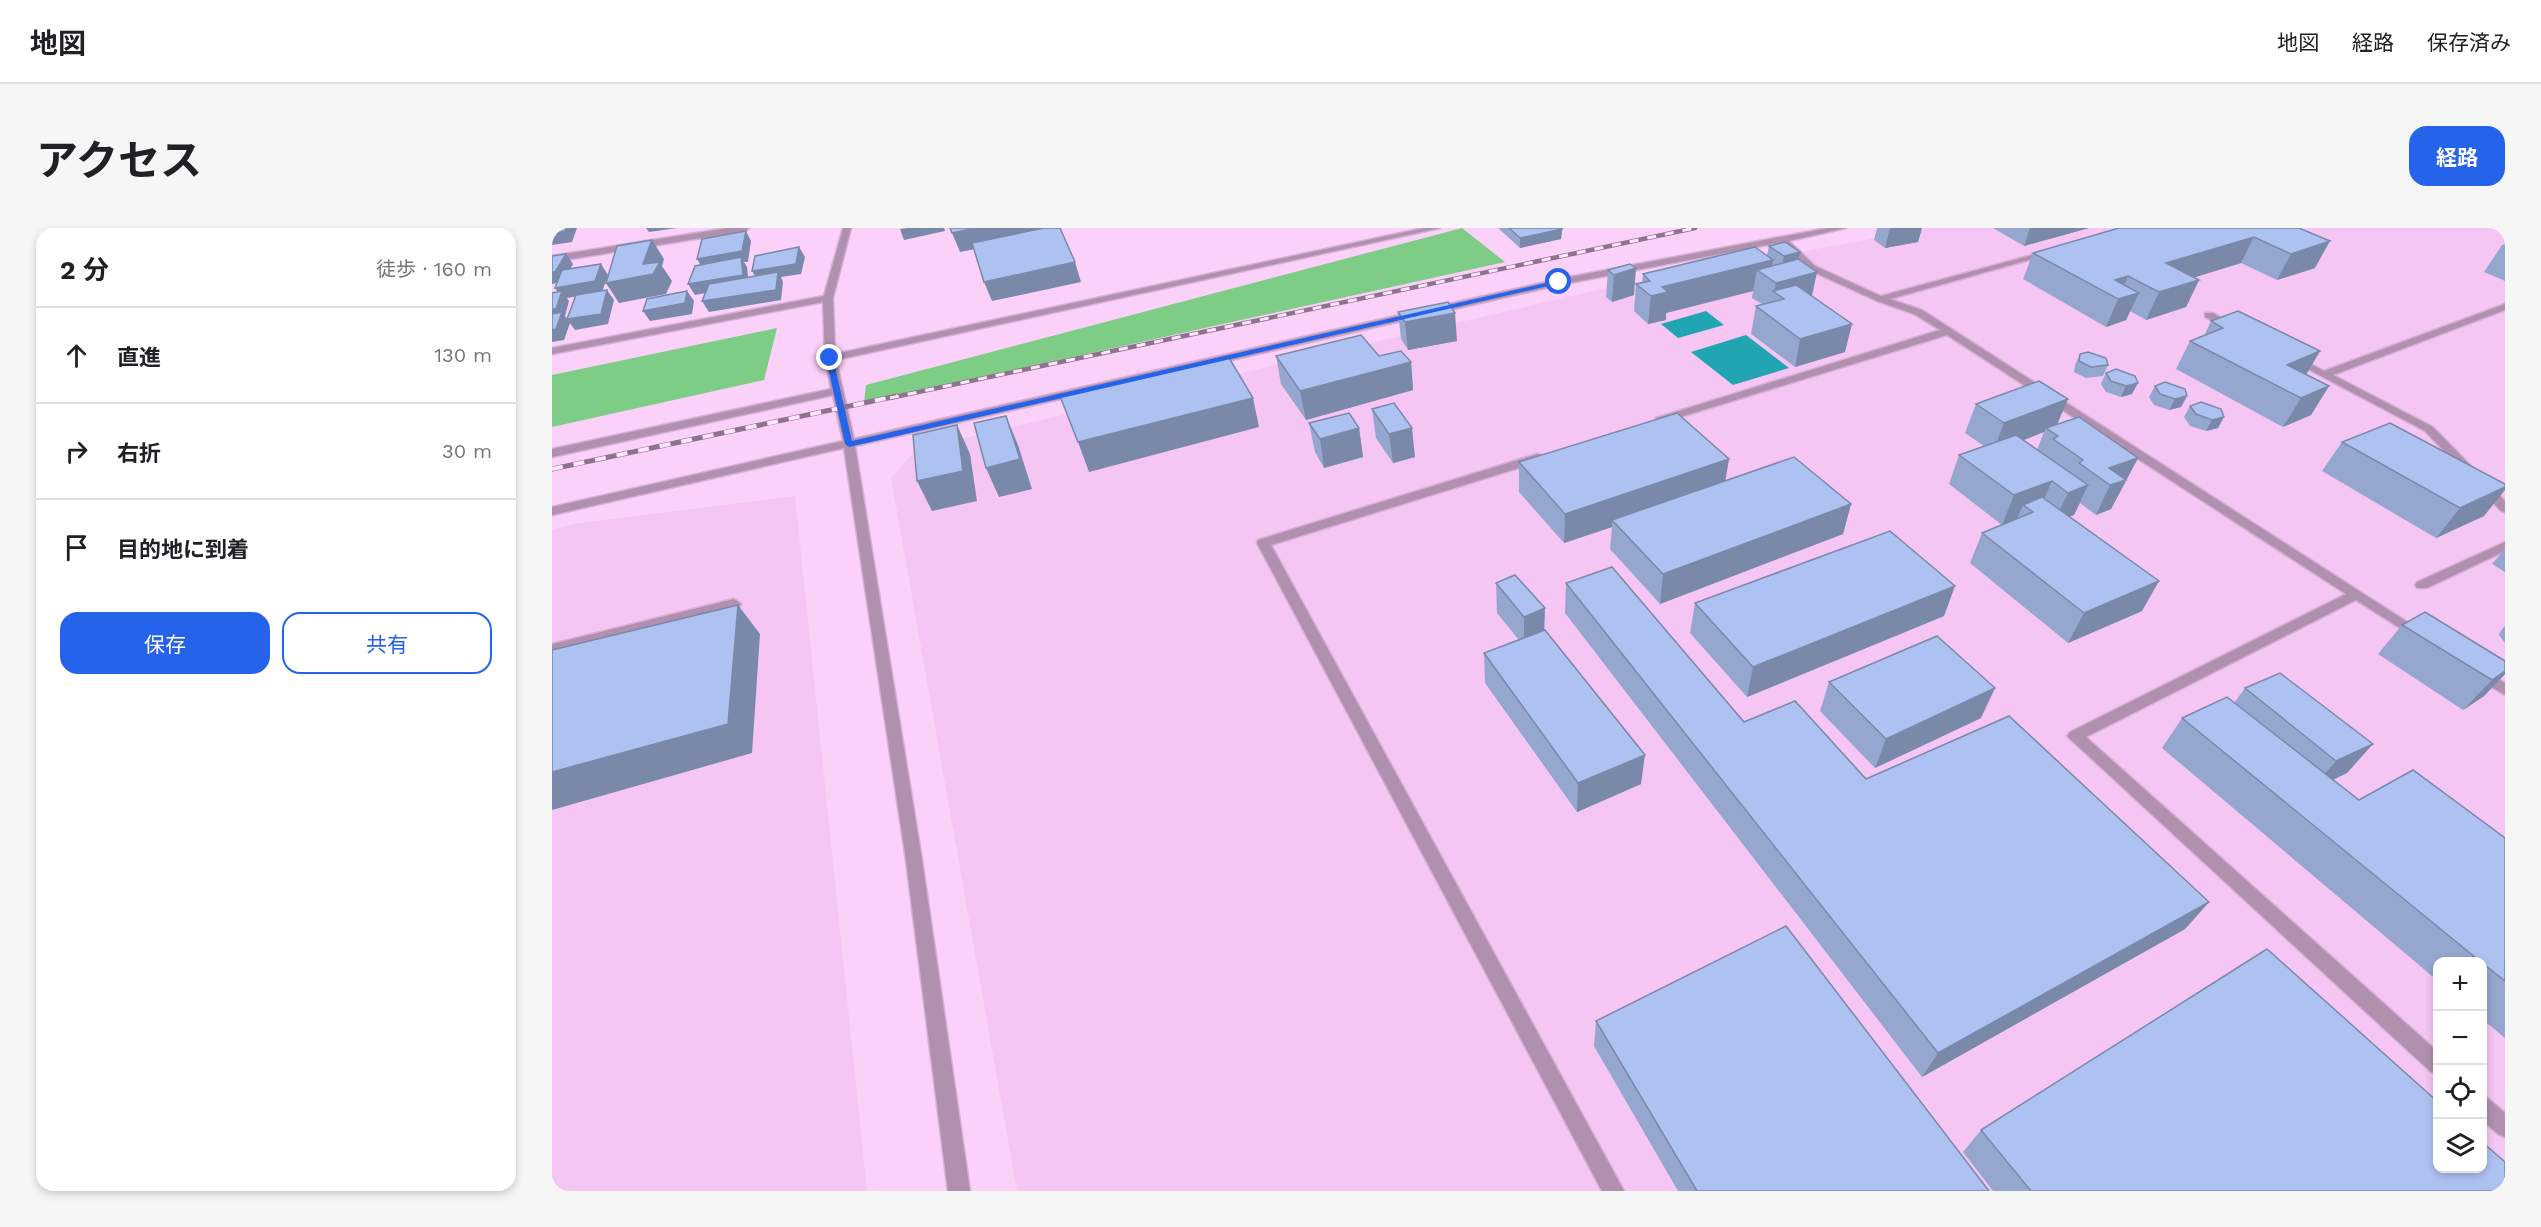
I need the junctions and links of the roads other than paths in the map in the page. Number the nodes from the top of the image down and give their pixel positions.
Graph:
1 (746, 228) edge
2 (847, 228) edge
3 (1436, 228) edge
4 (1842, 228) edge
5 (1804, 231) edge
6 (1782, 239) junction
7 (2064, 247) edge
8 (552, 259) edge
9 (828, 298) junction
10 (1880, 299) junction
11 (2505, 307) edge
12 (2209, 315) dead end
13 (1948, 331) junction
14 (2241, 331) edge
15 (552, 351) edge
16 (2283, 353) edge
17 (830, 358) junction
18 (2325, 374) junction
19 (836, 391) junction
20 (1651, 423) edge
21 (849, 444) junction
22 (552, 453) edge
23 (1548, 454) edge
24 (2505, 508) edge
25 (552, 511) edge
26 (2505, 546) edge
27 (2421, 585) dead end
28 (2357, 594) junction
29 (734, 604) edge
30 (2426, 639) edge
31 (552, 649) edge
32 (2466, 664) edge
33 (2505, 690) edge
34 (2433, 1060) edge
35 (2487, 1110) edge
36 (2505, 1126) edge
37 (959, 1191) edge
38 (1613, 1191) edge

1 - 8 street
2 - 9 street
3 - 17 street
4 - 5 street
5 - 6 street
6 - 10 street
6 - 21 street
7 - 10 street
9 - 15 street
9 - 17 street
10 - 13 street
11 - 18 street
12 - 14 street
13 - 20 street
13 - 28 street
16 - 18 street
17 - 19 street
18 - 24 street
19 - 21 street
19 - 22 street
21 - 25 street
21 - 37 street
23 - 38 street
26 - 27 street
28 - 30 street
28 - 34 street
29 - 31 street
32 - 33 street
35 - 36 street

